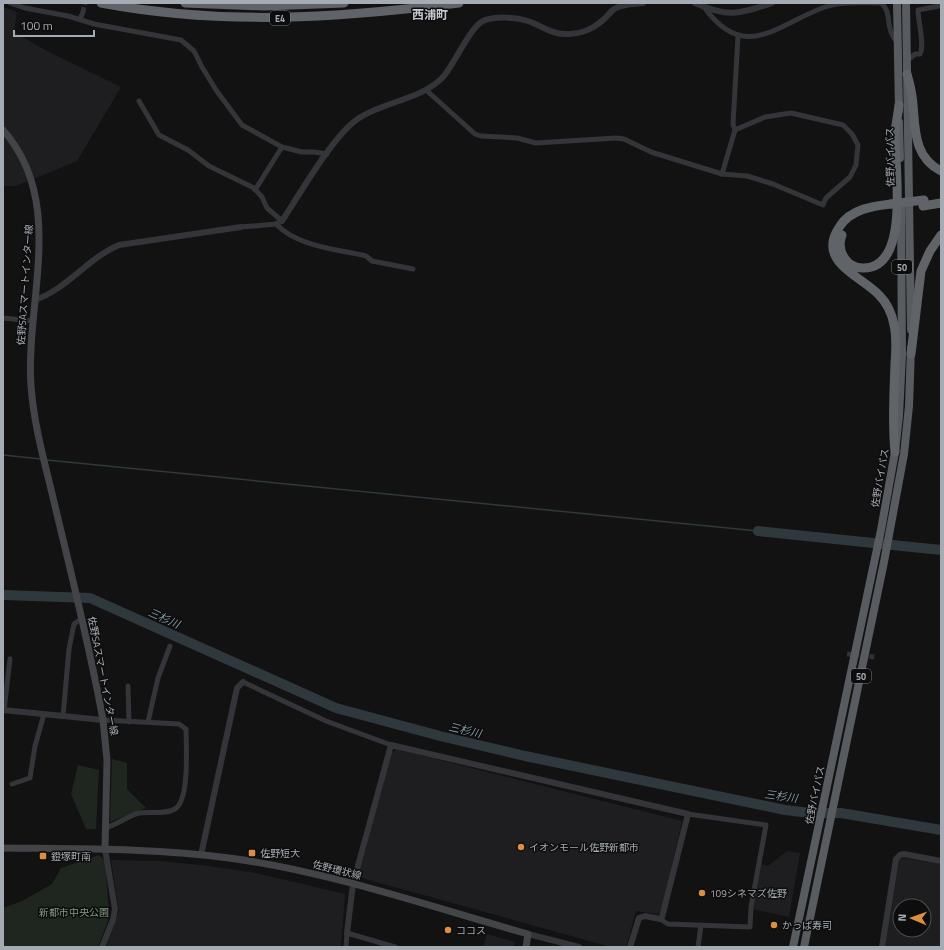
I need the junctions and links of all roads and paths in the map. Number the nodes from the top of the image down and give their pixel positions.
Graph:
1 (10, 3) edge
2 (101, 3) edge
3 (185, 3) edge
4 (344, 3) edge
5 (459, 3) edge
6 (643, 3) edge
7 (695, 3) edge
8 (772, 3) edge
9 (882, 3) edge
10 (897, 3) edge
11 (906, 3) edge
12 (941, 3) edge
13 (704, 7) junction
14 (83, 12) tunnel mouth
15 (80, 19) junction
16 (738, 36) junction
17 (898, 43) junction
18 (907, 61) junction
19 (907, 74) junction
20 (426, 90) junction
21 (139, 102) dead end
22 (899, 105) junction
23 (3, 130) edge
24 (735, 130) junction
25 (282, 147) junction
26 (327, 154) junction
27 (941, 171) edge
28 (722, 174) junction
29 (255, 190) junction
30 (941, 197) edge
31 (941, 202) edge
32 (924, 203) junction
33 (892, 207) junction
34 (279, 223) junction
35 (241, 227) joint
36 (941, 234) edge
37 (413, 270) dead end
38 (35, 300) junction
39 (3, 318) edge
40 (33, 322) junction
41 (911, 354) junction
42 (895, 452) junction
43 (82, 619) junction
44 (170, 646) dead end
45 (10, 659) dead end
46 (243, 682) joint
47 (128, 686) dead end
48 (4, 710) edge
49 (44, 714) junction
50 (63, 716) junction
51 (103, 720) junction
52 (129, 722) junction
53 (148, 722) junction
54 (391, 745) junction
55 (12, 784) dead end
56 (688, 814) junction
57 (105, 828) junction
58 (3, 848) edge
59 (105, 849) junction
60 (201, 854) junction
61 (941, 861) edge
62 (353, 884) junction
63 (660, 919) junction
64 (701, 925) junction
65 (347, 933) junction
66 (528, 934) junction
67 (102, 947) edge
68 (346, 947) edge
69 (395, 947) edge
70 (526, 947) edge
71 (579, 947) edge
72 (630, 947) edge
73 (698, 947) edge
74 (793, 947) edge
75 (804, 947) edge
76 (882, 947) edge

1 - 15 street
2 - 5 highway, E4
3 - 4 highway, E4
6 - 20 street
7 - 13 street
8 - 13 street
9 - 16 street
9 - 17 street
10 - 17 highway, 佐野バイパス / 50
11 - 18 highway, 佐野バイパス / 50
12 - 18 street
13 - 16 street
14 - 15 street
15 - 25 street
16 - 24 street
17 - 22 highway, 佐野バイパス / 50
18 - 19 highway, 佐野バイパス / 50
19 - 27 highway
19 - 41 highway, 佐野バイパス / 50
20 - 26 street
20 - 28 street
21 - 29 street
22 - 33 highway
22 - 42 highway, 佐野バイパス / 50
23 - 38 main road, 佐野SAスマートインター線
24 - 28 street
24 - 28 street
25 - 26 street
25 - 29 street
26 - 34 street
29 - 34 street
30 - 32 highway
31 - 32 highway
32 - 33 highway, bridge
33 - 42 highway
34 - 35 street
34 - 37 street
35 - 38 street
36 - 41 highway
38 - 40 main road, 佐野SAスマートインター線
39 - 40 street
40 - 43 main road, 佐野SAスマートインター線
41 - 75 highway, 佐野バイパス / 50
42 - 74 highway, 佐野バイパス / 50
43 - 50 street
43 - 51 main road, 佐野SAスマートインター線
44 - 53 street
45 - 48 street
46 - 54 street
46 - 60 street
47 - 52 street
48 - 49 street
49 - 50 street
49 - 55 street
50 - 51 street
51 - 52 street
51 - 57 main road, 佐野SAスマートインター線
52 - 53 street
53 - 57 street
54 - 56 street
54 - 62 street
56 - 63 street
56 - 64 street
57 - 59 main road, 佐野SAスマートインター線
58 - 59 main road, 佐野環状線
59 - 60 main road, 佐野環状線
59 - 67 street
60 - 62 main road, 佐野環状線
61 - 76 street
62 - 65 street
62 - 66 main road, 佐野環状線
63 - 64 street
63 - 72 street
64 - 73 street
65 - 68 street
65 - 69 street
66 - 70 main road
66 - 71 street

